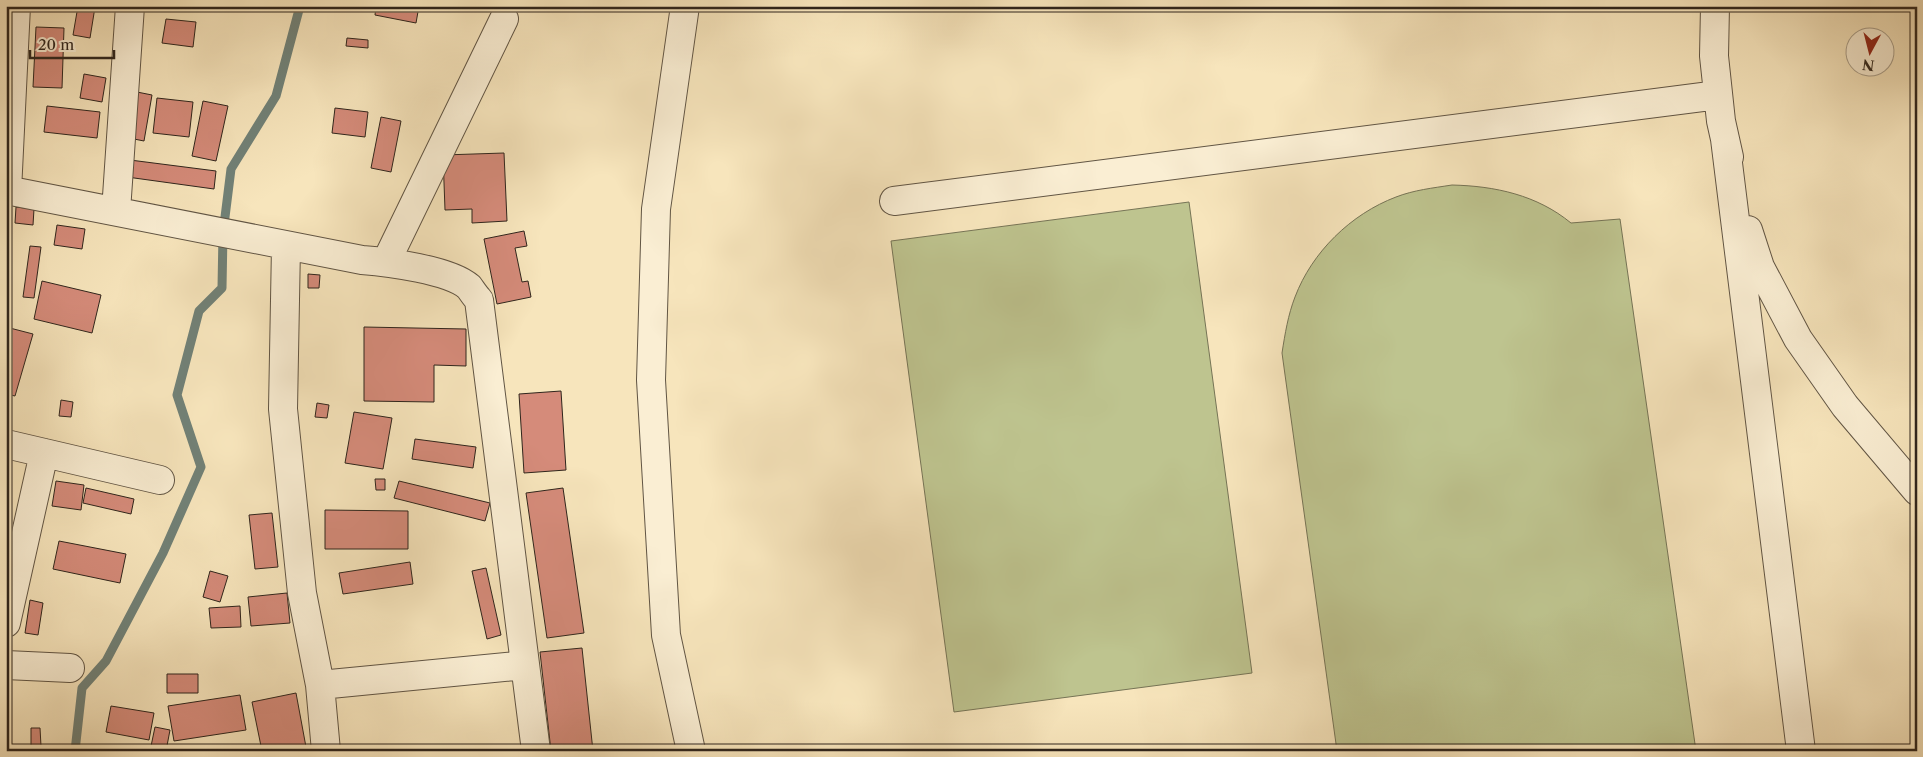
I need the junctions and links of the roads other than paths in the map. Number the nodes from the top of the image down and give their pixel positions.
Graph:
1 (16, 6) edge
2 (130, 6) edge
3 (685, 6) edge
4 (1715, 6) edge
5 (504, 19) dead end
6 (10, 49) edge
7 (1718, 95) junction
8 (1726, 139) junction
9 (7, 190) edge
10 (894, 201) dead end
11 (116, 211) junction
12 (286, 246) junction
13 (386, 262) junction
14 (6, 444) edge
15 (44, 453) junction
16 (160, 480) dead end
17 (1917, 491) edge
18 (6, 623) edge
19 (6, 665) edge
20 (525, 665) junction
21 (70, 668) dead end
22 (320, 685) junction
23 (326, 751) edge
24 (536, 751) edge
25 (692, 751) edge
26 (1801, 751) edge

1 - 6 street
2 - 11 street
3 - 25 street
4 - 7 street
5 - 13 street
6 - 9 street
7 - 8 street
7 - 10 street
8 - 17 street
8 - 26 street
9 - 11 street
11 - 12 street
12 - 13 street
12 - 22 street
13 - 20 street
14 - 15 street
15 - 16 street
15 - 18 street
19 - 21 street
20 - 22 street
20 - 24 street
22 - 23 street

